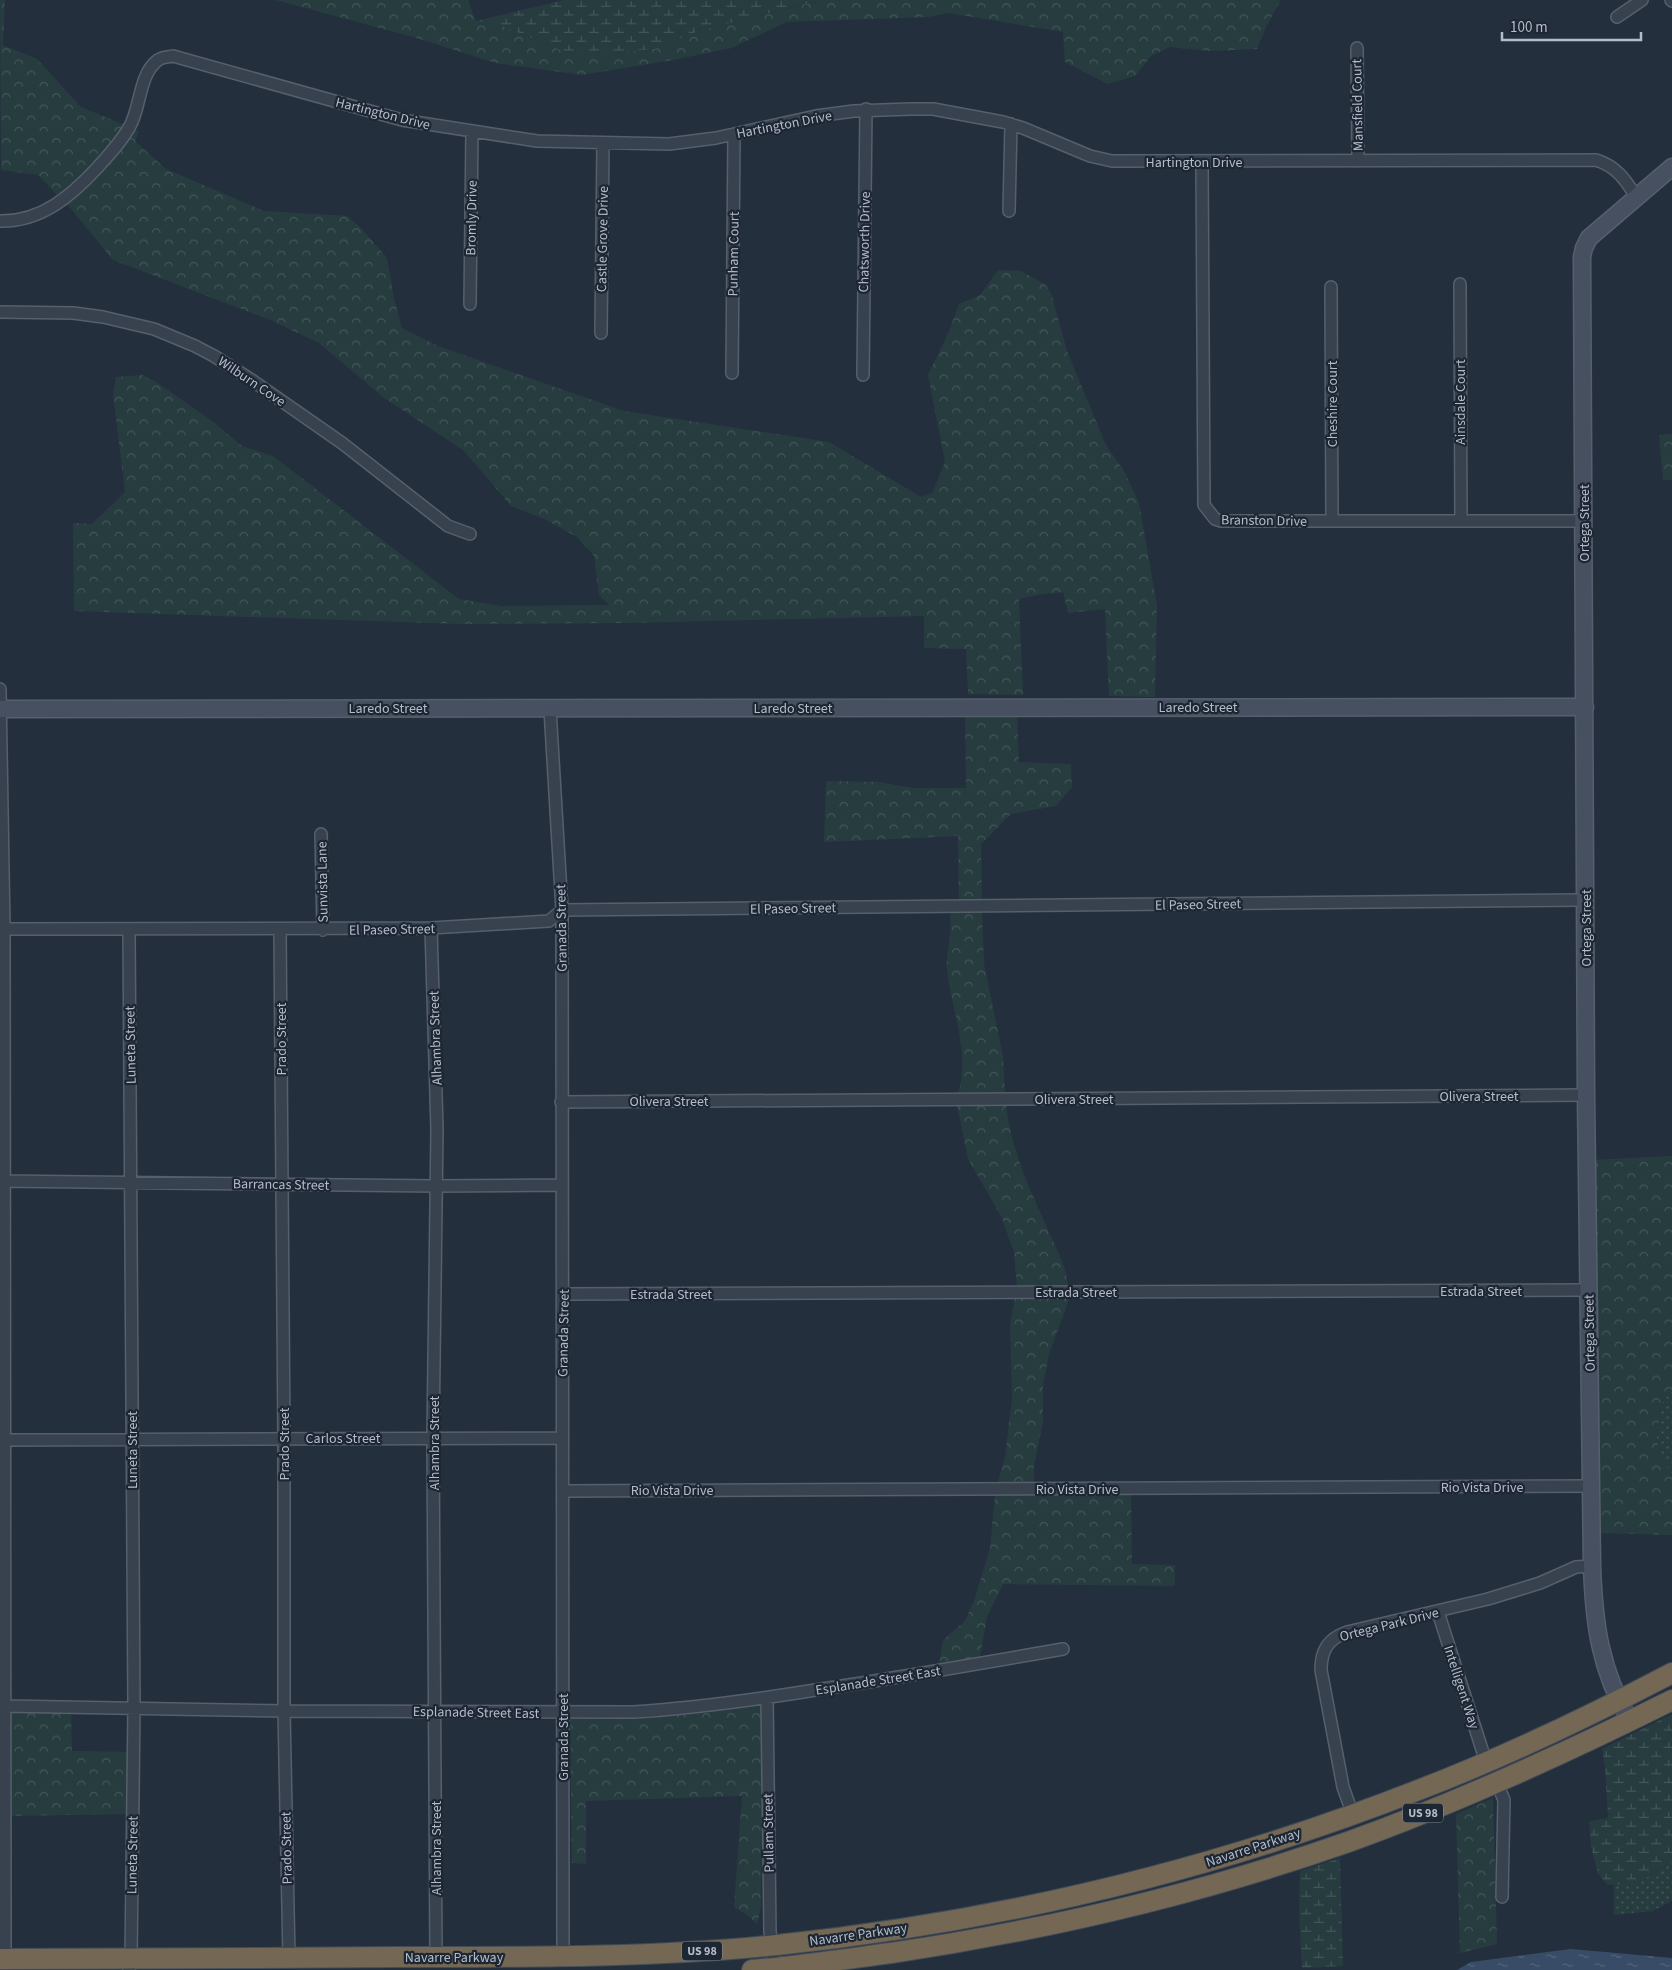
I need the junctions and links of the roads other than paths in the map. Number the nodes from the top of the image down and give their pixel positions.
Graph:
1 (1642, 0) edge
2 (1617, 17) dead end
3 (1357, 48) dead end
4 (866, 109) junction
5 (1011, 124) junction
6 (472, 131) junction
7 (734, 134) junction
8 (603, 144) junction
9 (1358, 161) junction
10 (1202, 162) junction
11 (1672, 167) edge
12 (1636, 198) junction
13 (1009, 211) dead end
14 (0, 220) edge
15 (1460, 284) dead end
16 (1331, 287) dead end
17 (470, 304) dead end
18 (0, 312) edge
19 (601, 334) dead end
20 (732, 373) dead end
21 (863, 375) dead end
22 (1461, 520) junction
23 (1583, 520) junction
24 (1332, 521) junction
25 (470, 534) dead end
26 (0, 689) edge
27 (1585, 706) junction
28 (0, 708) edge
29 (550, 709) junction
30 (321, 834) dead end
31 (1586, 900) junction
32 (562, 910) junction
33 (431, 928) junction
34 (4, 929) junction
35 (129, 929) junction
36 (280, 929) junction
37 (323, 930) junction
38 (1586, 1095) junction
39 (562, 1102) junction
40 (2, 1181) edge
41 (132, 1182) junction
42 (282, 1184) junction
43 (562, 1185) junction
44 (436, 1186) junction
45 (1589, 1290) junction
46 (564, 1294) junction
47 (284, 1438) junction
48 (433, 1438) junction
49 (562, 1438) junction
50 (132, 1439) junction
51 (4, 1440) junction
52 (1591, 1486) junction
53 (564, 1491) junction
54 (1592, 1566) junction
55 (1438, 1612) junction
56 (1062, 1649) dead end
57 (1672, 1673) edge
58 (767, 1698) junction
59 (1672, 1700) edge
60 (1618, 1701) junction
61 (2, 1707) edge
62 (134, 1708) junction
63 (284, 1711) junction
64 (435, 1712) junction
65 (563, 1713) junction
66 (1630, 1721) junction
67 (1486, 1762) junction
68 (1496, 1783) junction
69 (1353, 1815) junction
70 (1217, 1859) junction
71 (1170, 1873) junction
72 (1205, 1887) junction
73 (1502, 1897) dead end
74 (1163, 1898) junction
75 (771, 1945) junction
76 (436, 1957) junction
77 (563, 1957) junction
78 (289, 1958) junction
79 (2, 1959) edge
80 (504, 1964) edge
81 (130, 1965) edge
82 (774, 1968) junction
83 (752, 1970) edge

1 - 2 street
3 - 9 street, Mansfield Court
4 - 5 street, Hartington Drive
4 - 7 street, Hartington Drive
4 - 21 street, Chatsworth Drive
5 - 10 street, Hartington Drive
5 - 13 street
6 - 8 street, Hartington Drive
6 - 14 street, Hartington Drive
6 - 17 street, Bromly Drive
7 - 8 street, Hartington Drive
7 - 20 street, Punham Court
8 - 19 street, Castle Grove Drive
9 - 10 street, Hartington Drive
9 - 12 street, Hartington Drive
10 - 24 street, Branston Drive
11 - 12 street, Ortega Street
12 - 23 street, Ortega Street
15 - 22 street, Ainsdale Court
16 - 24 street, Cheshire Court
18 - 25 street, Wilburn Cove
22 - 23 street, Branston Drive
22 - 24 street, Branston Drive
23 - 27 street, Ortega Street
26 - 28 street
27 - 29 street, Laredo Street
27 - 31 street, Ortega Street
28 - 29 street, Laredo Street
28 - 34 street
29 - 32 street, Granada Street
30 - 37 street, Sunvista Lane
31 - 32 street, El Paseo Street
31 - 38 street, Ortega Street
32 - 33 street, El Paseo Street
32 - 39 street, Granada Street
33 - 37 street, El Paseo Street
33 - 44 street, Alhambra Street
34 - 35 street, El Paseo Street
34 - 40 street
35 - 36 street, El Paseo Street
35 - 41 street, Luneta Street
36 - 37 street, El Paseo Street
36 - 42 street, Prado Street
38 - 39 street, Olivera Street
38 - 45 street, Ortega Street
39 - 43 street, Granada Street
40 - 41 street, Barrancas Street
40 - 51 street
41 - 42 street, Barrancas Street
41 - 50 street, Luneta Street
42 - 44 street, Barrancas Street
42 - 47 street, Prado Street
43 - 44 street, Barrancas Street
43 - 46 street, Granada Street
44 - 48 street, Alhambra Street
45 - 46 street, Estrada Street
45 - 52 street, Ortega Street
46 - 49 street, Granada Street
47 - 48 street, Carlos Street
47 - 50 street, Carlos Street
47 - 63 street, Prado Street
48 - 49 street, Carlos Street
48 - 64 street, Alhambra Street
49 - 53 street, Granada Street
50 - 51 street, Carlos Street
50 - 62 street, Luneta Street
51 - 61 street
52 - 53 street, Rio Vista Drive
52 - 54 street, Ortega Street
53 - 65 street, Granada Street
54 - 55 street, Ortega Park Drive
54 - 60 street, Ortega Street
55 - 67 street, Intelligent Way
55 - 69 street, Ortega Park Drive
56 - 58 street, Esplanade Street East
57 - 60 highway, Navarre Parkway / US 98
58 - 65 street, Esplanade Street East
58 - 75 street, Pullam Street
59 - 66 highway, Navarre Parkway / US 98
60 - 66 street, Ortega Street
60 - 67 highway, Navarre Parkway / US 98
61 - 62 street, Esplanade Street East
61 - 79 street
62 - 63 street, Esplanade Street East
62 - 81 street, Luneta Street
63 - 64 street, Esplanade Street East
63 - 78 street, Prado Street
64 - 65 street, Esplanade Street East
64 - 76 street, Alhambra Street
65 - 77 street, Granada Street
66 - 68 highway, Navarre Parkway / US 98
67 - 69 highway, Navarre Parkway / US 98
68 - 72 highway, Navarre Parkway / US 98
68 - 73 street
69 - 70 highway, Navarre Parkway / US 98
70 - 71 highway, Navarre Parkway / US 98
70 - 72 highway
71 - 74 highway
71 - 75 highway, Navarre Parkway / US 98
72 - 74 highway, Navarre Parkway / US 98
74 - 82 highway, Navarre Parkway / US 98
75 - 77 highway, Navarre Parkway / US 98
75 - 82 street, Pullam Street
76 - 78 highway, Navarre Parkway / US 98
76 - 80 highway, Navarre Parkway / US 98
77 - 80 highway, Navarre Parkway / US 98
78 - 81 highway, Navarre Parkway / US 98
79 - 81 highway, Navarre Parkway / US 98
82 - 83 highway, Navarre Parkway / US 98

